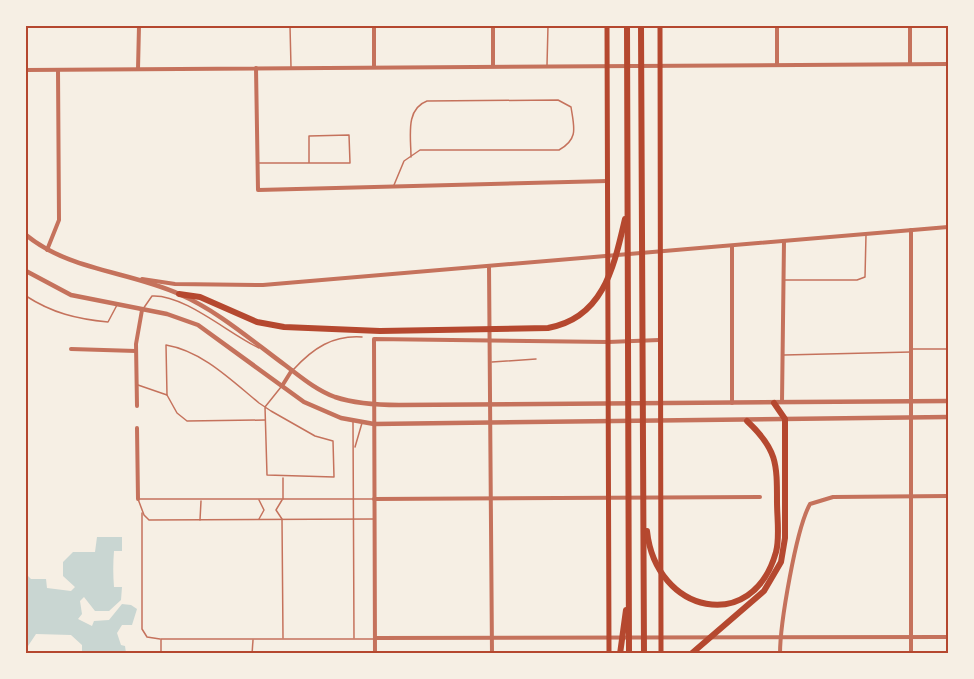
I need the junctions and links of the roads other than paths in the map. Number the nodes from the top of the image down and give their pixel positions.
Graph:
1 (139, 26) edge
2 (290, 26) edge
3 (374, 26) edge
4 (493, 26) edge
5 (548, 26) edge
6 (606, 26) edge
7 (627, 26) edge
8 (641, 26) edge
9 (660, 26) edge
10 (777, 26) edge
11 (910, 26) edge
12 (777, 64) junction
13 (910, 64) junction
14 (948, 64) edge
15 (606, 65) junction
16 (660, 65) junction
17 (493, 66) junction
18 (548, 66) junction
19 (374, 67) junction
20 (256, 68) junction
21 (291, 68) junction
22 (138, 69) junction
23 (26, 70) edge
24 (58, 70) junction
25 (411, 157) junction
26 (258, 163) junction
27 (309, 163) junction
28 (609, 181) junction
29 (394, 186) junction
30 (627, 209) junction
31 (948, 227) edge
32 (911, 231) junction
33 (866, 234) junction
34 (26, 235) edge
35 (784, 241) junction
36 (732, 246) junction
37 (47, 250) junction
38 (660, 253) junction
39 (609, 256) junction
40 (489, 266) junction
41 (26, 271) edge
42 (141, 279) junction
43 (783, 280) junction
44 (179, 294) junction
45 (26, 296) edge
46 (117, 305) junction
47 (142, 309) junction
48 (363, 337) dead end
49 (492, 340) junction
50 (659, 340) junction
51 (608, 342) junction
52 (71, 349) dead end
53 (948, 349) edge
54 (136, 351) junction
55 (912, 351) junction
56 (268, 352) junction
57 (782, 355) junction
58 (536, 359) dead end
59 (492, 362) junction
60 (292, 370) junction
61 (137, 385) junction
62 (282, 386) junction
63 (167, 395) junction
64 (948, 401) edge
65 (912, 402) junction
66 (608, 403) junction
67 (660, 403) junction
68 (732, 403) junction
69 (774, 403) junction
70 (782, 403) junction
71 (375, 405) junction
72 (492, 405) junction
73 (137, 406) dead end
74 (265, 407) junction
75 (912, 417) junction
76 (948, 417) edge
77 (785, 419) junction
78 (266, 420) junction
79 (353, 420) junction
80 (660, 420) junction
81 (609, 421) junction
82 (643, 421) junction
83 (362, 422) junction
84 (747, 422) junction
85 (492, 423) junction
86 (374, 424) junction
87 (137, 428) dead end
88 (355, 448) junction
89 (283, 477) junction
90 (911, 496) junction
91 (948, 496) edge
92 (609, 497) junction
93 (659, 497) junction
94 (760, 497) dead end
95 (138, 499) junction
96 (258, 499) junction
97 (283, 499) junction
98 (353, 499) junction
99 (375, 499) junction
100 (491, 499) junction
101 (201, 500) junction
102 (644, 502) junction
103 (142, 510) junction
104 (258, 519) junction
105 (282, 519) junction
106 (353, 519) junction
107 (374, 519) junction
108 (200, 521) junction
109 (628, 589) junction
110 (608, 637) junction
111 (661, 637) junction
112 (780, 637) junction
113 (911, 637) junction
114 (948, 637) edge
115 (375, 638) junction
116 (492, 638) junction
117 (161, 639) junction
118 (253, 639) junction
119 (283, 639) junction
120 (354, 639) junction
121 (160, 654) edge
122 (252, 654) edge
123 (375, 654) edge
124 (492, 654) edge
125 (609, 654) edge
126 (620, 654) edge
127 (629, 654) edge
128 (644, 654) edge
129 (661, 654) edge
130 (692, 654) edge
131 (780, 654) edge
132 (911, 654) edge

1 - 22 street
2 - 21 lane
3 - 19 street
4 - 17 street
5 - 18 lane
6 - 15 main road
7 - 30 highway
8 - 82 highway
9 - 16 main road
10 - 12 street
11 - 13 street
12 - 13 street
12 - 16 street
13 - 14 street
15 - 16 street
15 - 18 street
15 - 28 main road
16 - 38 main road
17 - 18 street
17 - 19 street
19 - 21 street
20 - 21 street
20 - 22 street
20 - 26 street
22 - 24 street
23 - 24 street
24 - 37 street
25 - 25 lane
25 - 29 lane
26 - 27 lane
26 - 29 street
27 - 27 lane
28 - 29 street
28 - 39 main road
30 - 44 highway
30 - 109 highway
31 - 32 street
32 - 33 street
32 - 55 street
33 - 35 street
33 - 43 lane
34 - 37 street
35 - 36 street
35 - 43 street
36 - 38 street
36 - 68 street
37 - 42 street
38 - 39 street
38 - 50 main road
39 - 40 street
39 - 51 main road
40 - 42 street
40 - 49 street
41 - 46 street
42 - 44 street
43 - 57 street
44 - 56 street
45 - 46 lane
46 - 47 street
47 - 54 street
47 - 56 lane
47 - 62 street
48 - 60 lane
49 - 51 street
49 - 59 street
49 - 71 street
50 - 51 street
50 - 67 main road
51 - 66 main road
52 - 54 street
53 - 55 lane
54 - 61 street
55 - 57 lane
55 - 65 street
56 - 60 street
57 - 70 street
58 - 59 lane
59 - 72 street
60 - 62 street
60 - 71 street
61 - 63 lane
61 - 73 street
62 - 74 lane
62 - 79 street
63 - 74 lane
63 - 78 lane
64 - 65 street
65 - 70 street
65 - 75 street
66 - 67 street
66 - 72 street
66 - 81 main road
67 - 68 street
67 - 80 main road
68 - 69 street
69 - 70 street
69 - 77 highway
71 - 72 street
71 - 86 street
72 - 85 street
74 - 78 lane
74 - 89 lane
75 - 76 street
75 - 77 street
75 - 90 street
77 - 84 street
77 - 130 highway
78 - 89 lane
79 - 83 street
79 - 88 lane
80 - 82 street
80 - 84 street
80 - 93 main road
81 - 82 street
81 - 85 street
81 - 92 main road
82 - 102 highway
83 - 86 street
83 - 88 lane
84 - 102 highway
85 - 86 street
85 - 100 street
86 - 99 street
87 - 95 street
88 - 98 lane
89 - 97 lane
90 - 91 street
90 - 112 street
90 - 113 street
92 - 93 street
92 - 100 street
92 - 110 main road
93 - 94 street
93 - 111 main road
95 - 101 lane
95 - 103 lane
96 - 97 lane
96 - 101 lane
96 - 104 lane
97 - 98 lane
97 - 105 lane
98 - 99 lane
98 - 106 lane
99 - 100 street
99 - 107 street
100 - 116 street
101 - 108 lane
102 - 128 highway
103 - 108 lane
103 - 117 lane
104 - 105 lane
104 - 108 lane
105 - 106 lane
105 - 119 lane
106 - 107 lane
106 - 120 lane
107 - 115 street
109 - 126 highway
109 - 127 highway
110 - 111 street
110 - 116 street
110 - 125 main road
111 - 112 street
111 - 129 main road
112 - 113 street
112 - 131 street
113 - 114 street
113 - 132 street
115 - 116 street
115 - 120 lane
115 - 123 street
116 - 124 street
117 - 118 lane
117 - 121 lane
118 - 119 lane
118 - 122 lane
119 - 120 lane

